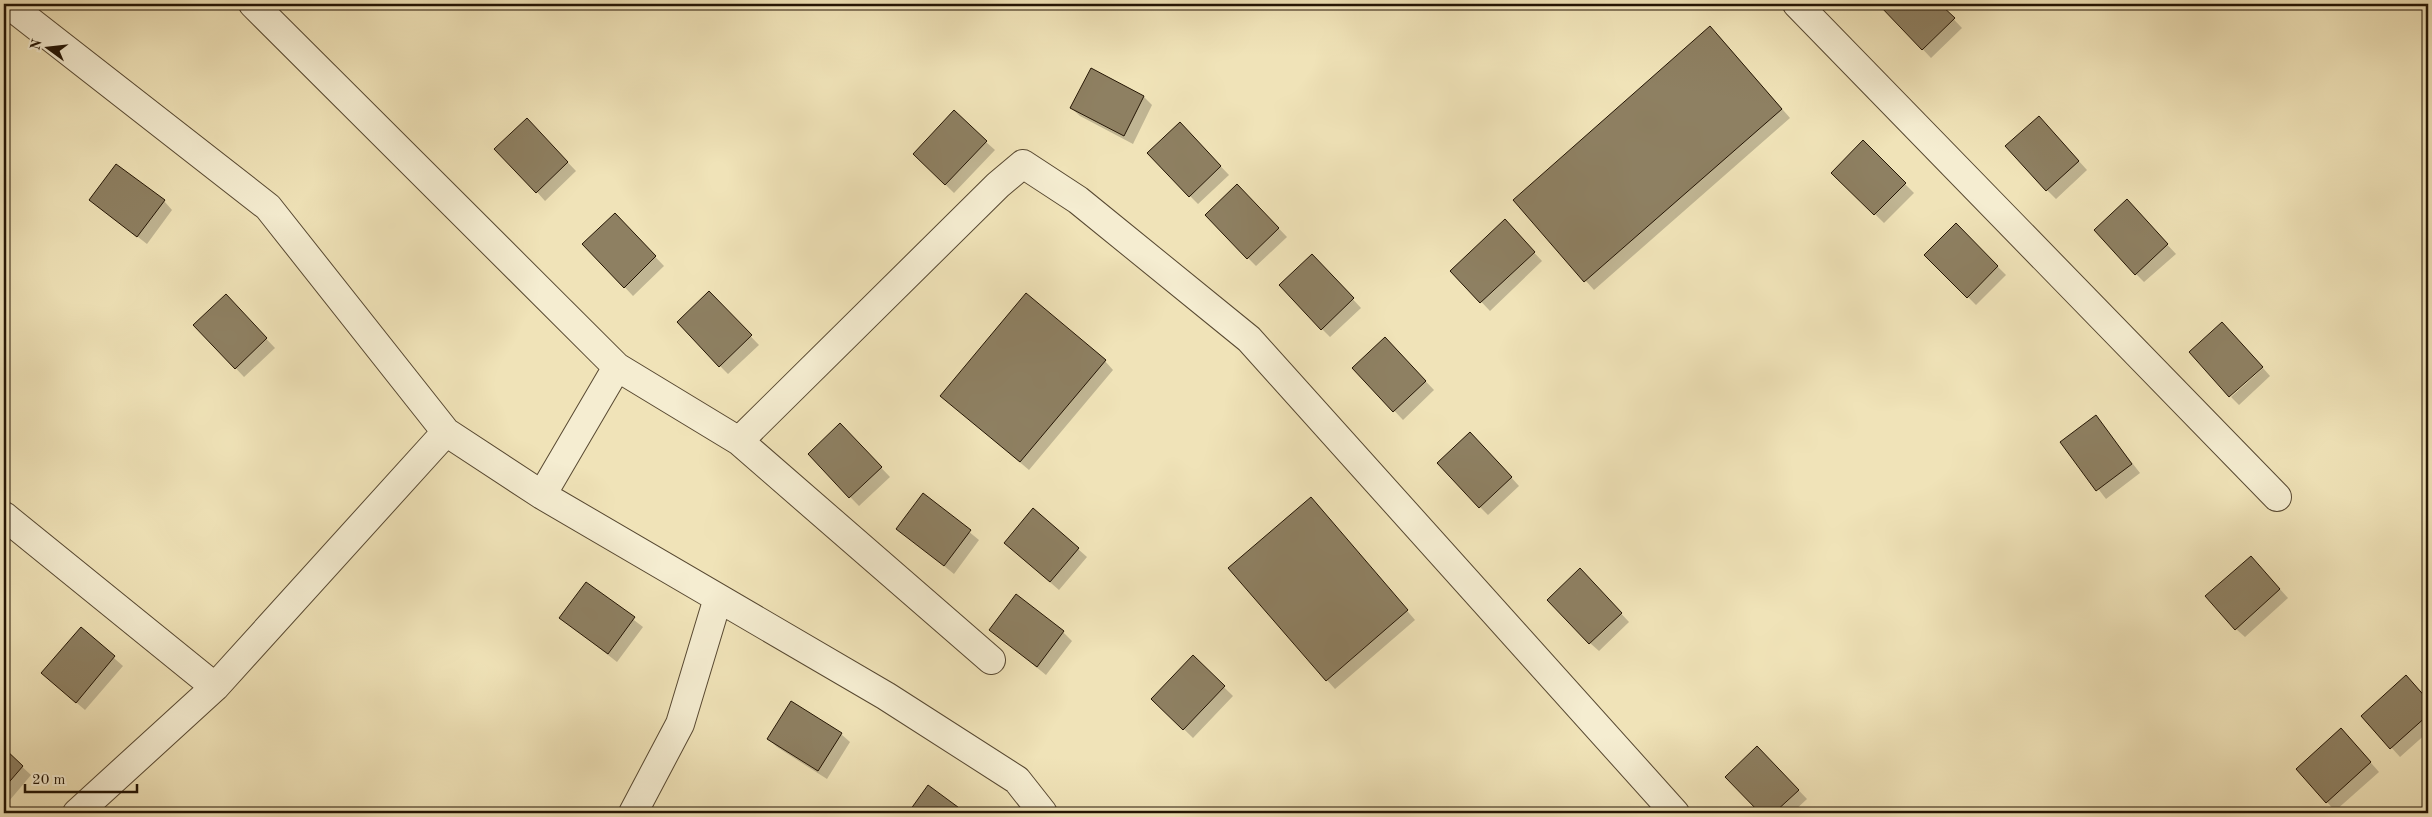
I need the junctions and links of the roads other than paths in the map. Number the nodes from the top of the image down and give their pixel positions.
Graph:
1 (8, 4) edge
2 (253, 4) edge
3 (1797, 4) edge
4 (617, 367) junction
5 (446, 432) junction
6 (739, 441) junction
7 (542, 495) junction
8 (2277, 497) dead end
9 (4, 516) edge
10 (718, 598) junction
11 (991, 660) dead end
12 (215, 687) junction
13 (77, 813) edge
14 (633, 813) edge
15 (1043, 813) edge
16 (1675, 813) edge

1 - 5 street
2 - 4 street
3 - 8 street
4 - 6 street
4 - 7 street
5 - 7 street
5 - 12 street
6 - 11 street
6 - 16 street
7 - 10 street
9 - 12 street
10 - 14 street
10 - 15 street
12 - 13 street

